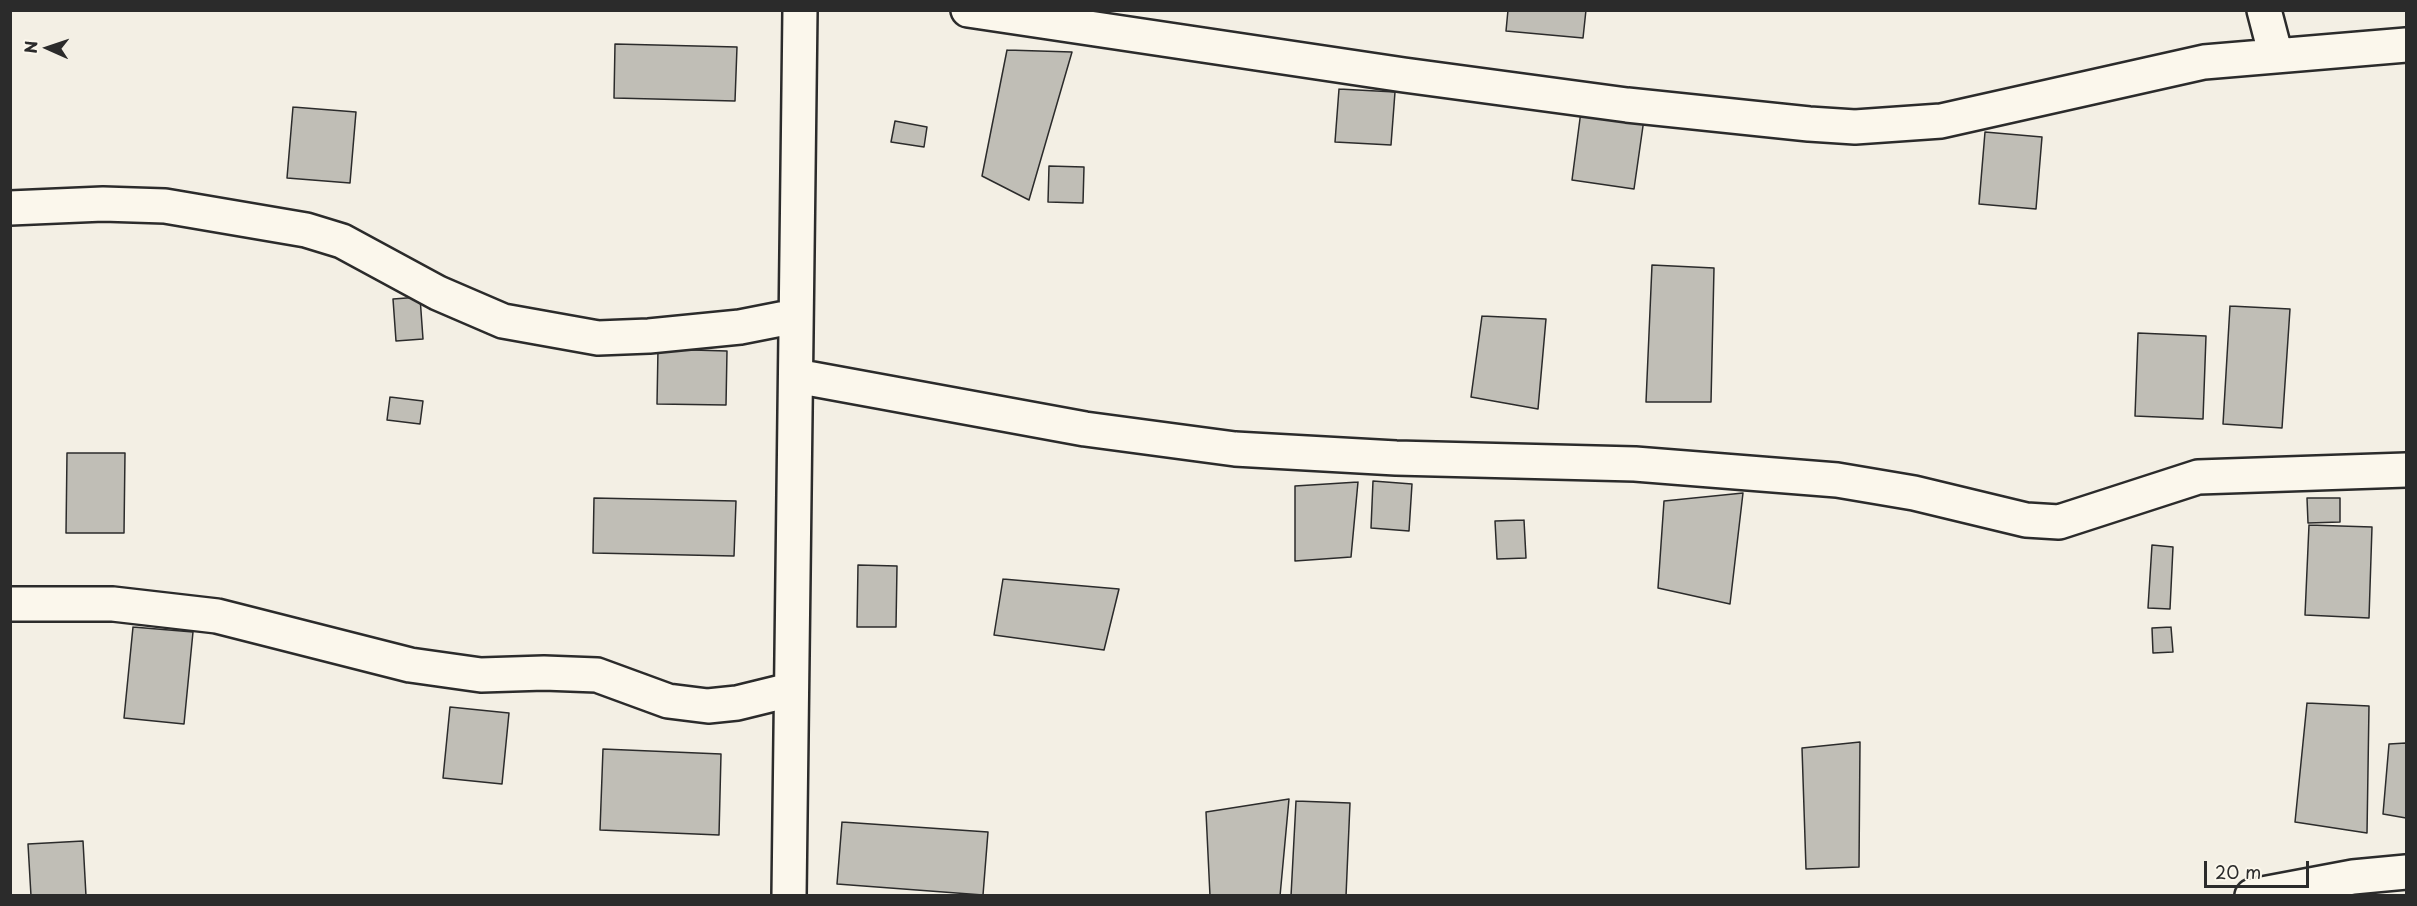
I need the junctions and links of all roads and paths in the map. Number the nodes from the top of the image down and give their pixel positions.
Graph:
1 (801, 10) edge
2 (968, 10) edge
3 (2264, 10) edge
4 (2406, 45) edge
5 (2276, 56) junction
6 (10, 208) edge
7 (796, 316) junction
8 (796, 376) junction
9 (2406, 470) edge
10 (10, 604) edge
11 (790, 690) junction
12 (2406, 872) edge
13 (789, 896) edge
14 (2252, 896) edge

1 - 7 street
2 - 5 street
3 - 5 street
4 - 5 street
6 - 7 street
7 - 8 street
8 - 9 street
8 - 11 street
10 - 11 street
11 - 13 street
12 - 14 street

